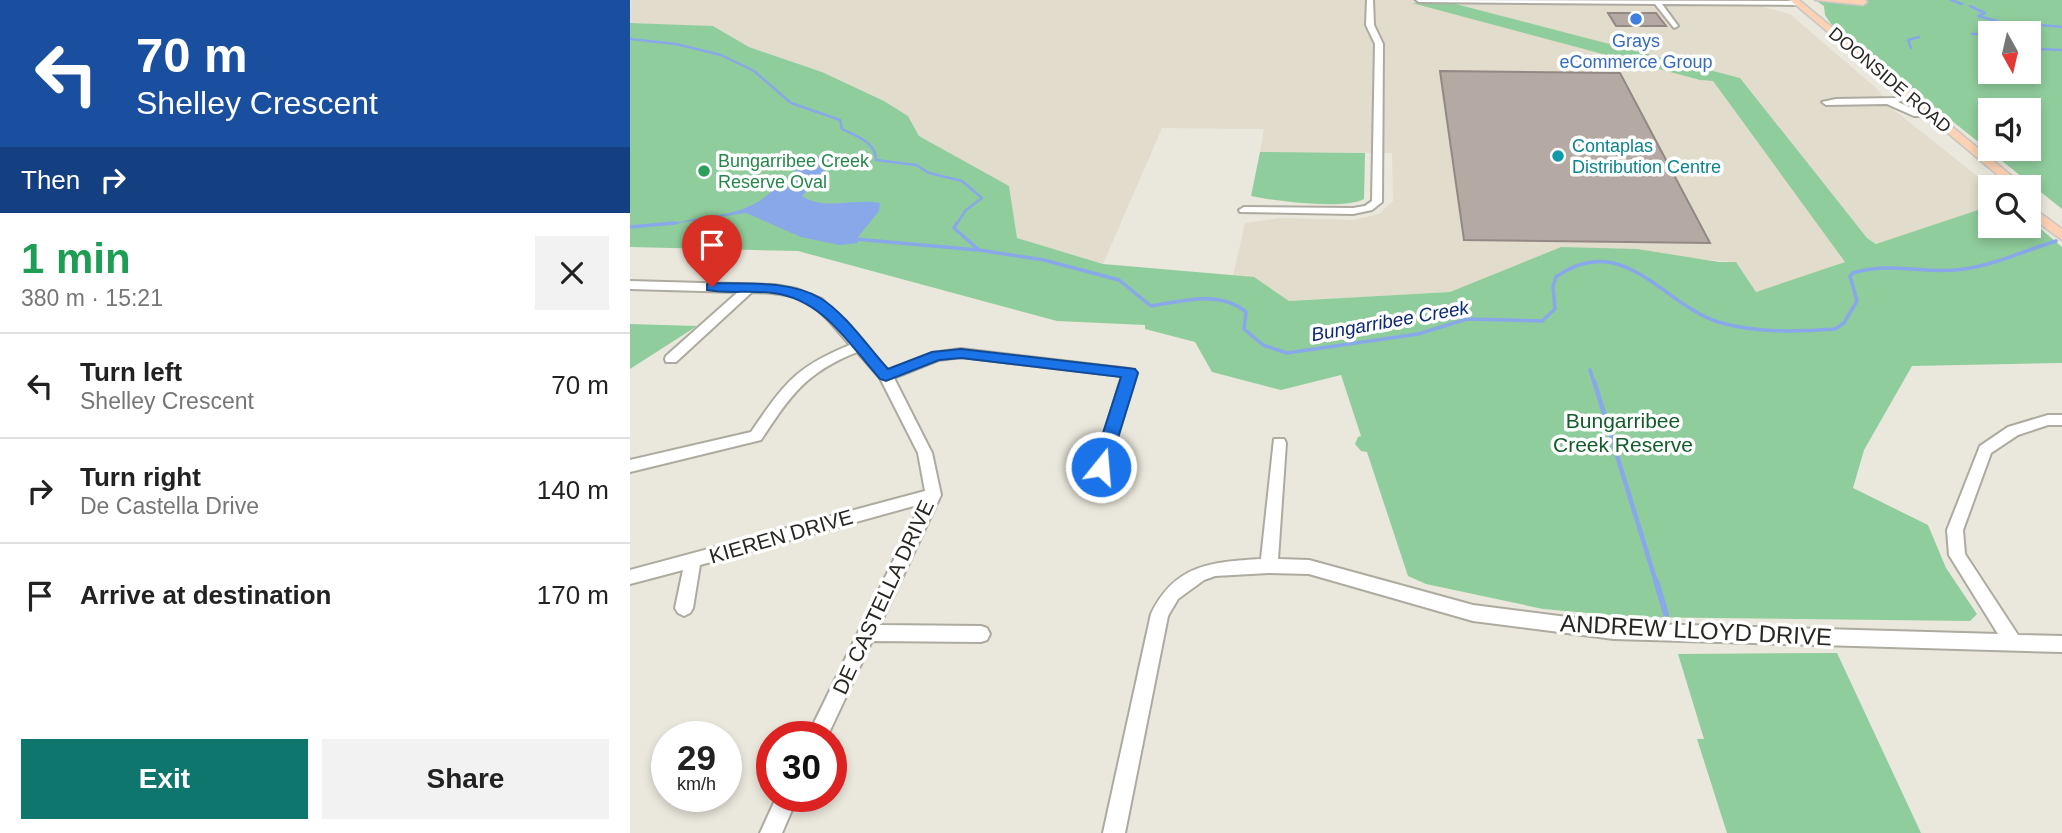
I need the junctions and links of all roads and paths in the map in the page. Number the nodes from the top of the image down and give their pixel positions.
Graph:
1 (1370, 0) edge
2 (1419, 0) edge
3 (1444, 0) edge
4 (1766, 0) edge
5 (1819, 0) edge
6 (1655, 2) edge
7 (1790, 2) edge
8 (1863, 2) dead end
9 (1722, 3) junction
10 (1674, 26) dead end
11 (1890, 96) junction
12 (1903, 96) junction
13 (1826, 102) dead end
14 (1917, 114) junction
15 (1989, 175) edge
16 (2004, 175) edge
17 (2041, 206) edge
18 (1244, 210) dead end
19 (2041, 219) edge
20 (2062, 223) edge
21 (2062, 236) edge
22 (630, 285) edge
23 (749, 288) junction
24 (859, 346) junction
25 (671, 359) dead end
26 (886, 376) junction
27 (2062, 420) edge
28 (1279, 443) dead end
29 (630, 466) edge
30 (1101, 467) dead end
31 (933, 495) junction
32 (693, 560) junction
33 (1269, 566) junction
34 (630, 577) edge
35 (684, 608) dead end
36 (868, 633) junction
37 (981, 634) dead end
38 (2013, 642) junction
39 (2062, 644) edge
40 (825, 721) edge
41 (781, 812) edge
42 (771, 833) edge
43 (1115, 833) edge

1 - 18 street
2 - 3 street
3 - 6 street
4 - 9 street
5 - 8 main road
6 - 9 street
6 - 10 street
7 - 9 street
7 - 11 main road, DOONSIDE ROAD
7 - 12 main road, DOONSIDE ROAD
11 - 12 main road, DOONSIDE ROAD
11 - 13 street
11 - 14 street
12 - 14 main road, DOONSIDE ROAD
12 - 16 main road, DOONSIDE ROAD
14 - 15 main road, DOONSIDE ROAD
17 - 20 main road
19 - 21 main road
22 - 23 street, DE CASTELLA DRIVE
23 - 24 street, DE CASTELLA DRIVE
23 - 25 street
24 - 26 street, DE CASTELLA DRIVE
24 - 29 street
26 - 30 street
26 - 31 street, DE CASTELLA DRIVE
27 - 38 street
28 - 33 street
31 - 32 street, KIEREN DRIVE
31 - 36 street, DE CASTELLA DRIVE
32 - 34 street, KIEREN DRIVE
32 - 35 street
33 - 38 street, ANDREW LLOYD DRIVE
33 - 43 street, ANDREW LLOYD DRIVE
36 - 37 street
36 - 40 street, DE CASTELLA DRIVE
38 - 39 street, ANDREW LLOYD DRIVE
41 - 42 street

